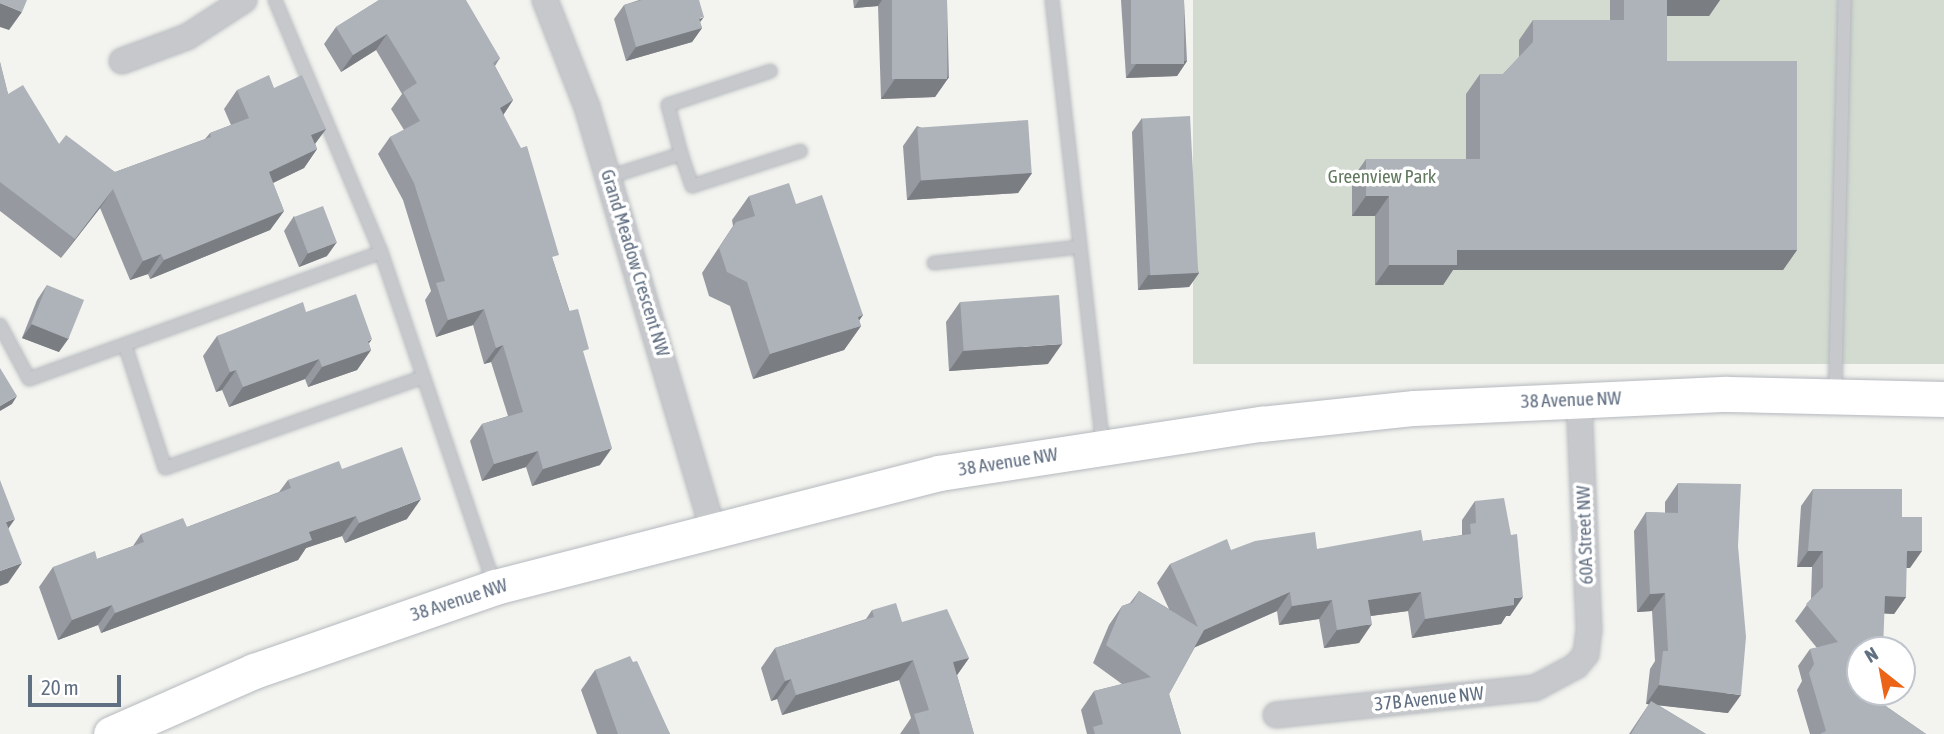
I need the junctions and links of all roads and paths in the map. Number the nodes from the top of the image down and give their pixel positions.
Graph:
1 (244, 0) edge
2 (275, 0) edge
3 (545, 0) edge
4 (1052, 0) edge
5 (1845, 0) edge
6 (122, 61) dead end
7 (771, 71) dead end
8 (801, 151) dead end
9 (681, 154) junction
10 (609, 177) junction
11 (1078, 247) junction
12 (381, 252) junction
13 (934, 263) dead end
14 (0, 325) edge
15 (125, 345) junction
16 (423, 377) junction
17 (1835, 396) junction
18 (1944, 399) edge
19 (1579, 400) junction
20 (1104, 446) junction
21 (713, 530) junction
22 (495, 587) junction
23 (1576, 666) joint
24 (1276, 715) dead end
25 (111, 734) edge

1 - 6 street
2 - 12 lane
3 - 10 street, Grand Meadow Crescent NW
4 - 11 lane
5 - 17 lane
7 - 9 lane
8 - 9 lane
9 - 10 lane
10 - 21 street, Grand Meadow Crescent NW
11 - 13 lane
11 - 20 lane
12 - 15 lane
12 - 16 lane
14 - 15 lane
15 - 16 lane
16 - 22 lane
17 - 18 street, 38 Avenue NW
17 - 19 street, 38 Avenue NW
19 - 20 street, 38 Avenue NW
19 - 23 street, 60A Street NW
20 - 21 street, 38 Avenue NW
21 - 22 street, 38 Avenue NW
22 - 25 street, 38 Avenue NW
23 - 24 street, 37B Avenue NW

